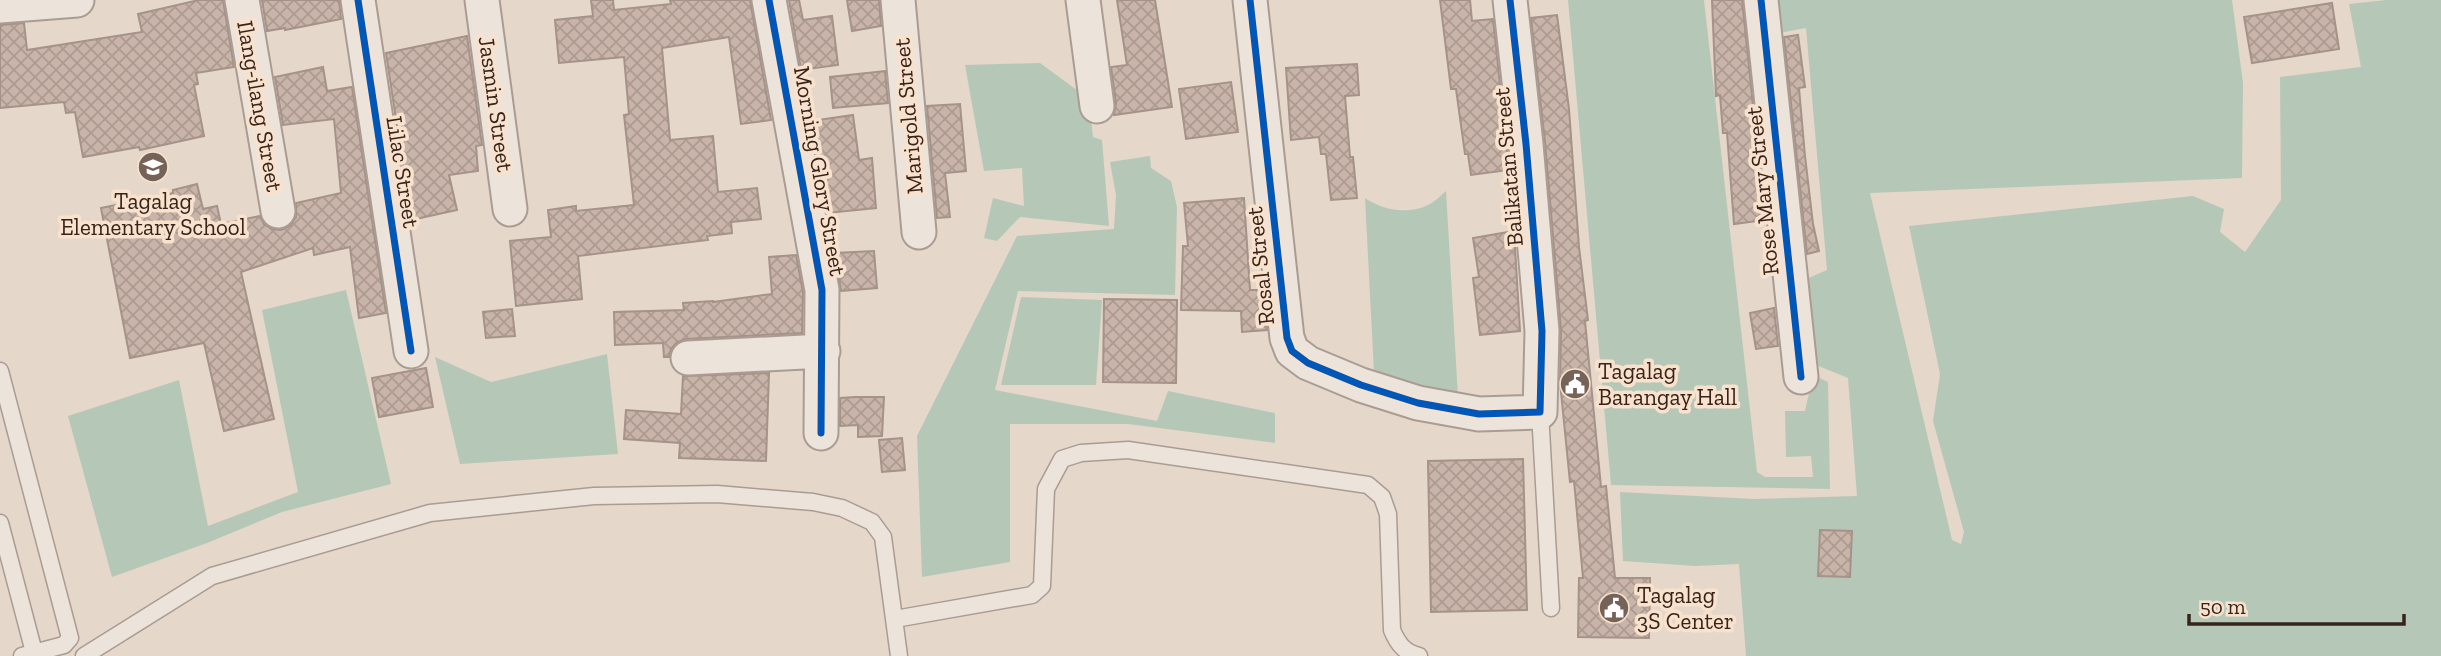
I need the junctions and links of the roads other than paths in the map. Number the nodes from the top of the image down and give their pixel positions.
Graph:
1 (77, 0) edge
2 (242, 0) edge
3 (358, 0) edge
4 (482, 0) edge
5 (769, 0) edge
6 (898, 0) edge
7 (1083, 0) edge
8 (1250, 0) edge
9 (1510, 0) edge
10 (1762, 0) edge
11 (0, 6) edge
12 (1097, 106) dead end
13 (510, 209) dead end
14 (278, 211) dead end
15 (919, 232) dead end
16 (411, 351) dead end
17 (823, 351) junction
18 (688, 358) dead end
19 (0, 371) edge
20 (1801, 377) dead end
21 (1541, 412) junction
22 (821, 433) dead end
23 (0, 523) edge
24 (1551, 608) dead end
25 (895, 619) junction
26 (30, 655) edge
27 (85, 656) edge
28 (899, 656) edge
29 (1419, 656) edge

1 - 11 street
2 - 14 street, Ilang-ilang Street
3 - 16 street, Lilac Street
4 - 13 street, Jasmin Street
5 - 17 street, Morning Glory Street
6 - 15 street, Marigold Street
7 - 12 street
8 - 21 street, Rosal Street
9 - 21 street, Balikatan Street
10 - 20 street, Rose Mary Street
17 - 18 street
17 - 22 street, Morning Glory Street
19 - 26 lane
21 - 24 lane
23 - 26 lane
25 - 27 lane
25 - 28 lane
25 - 29 lane

